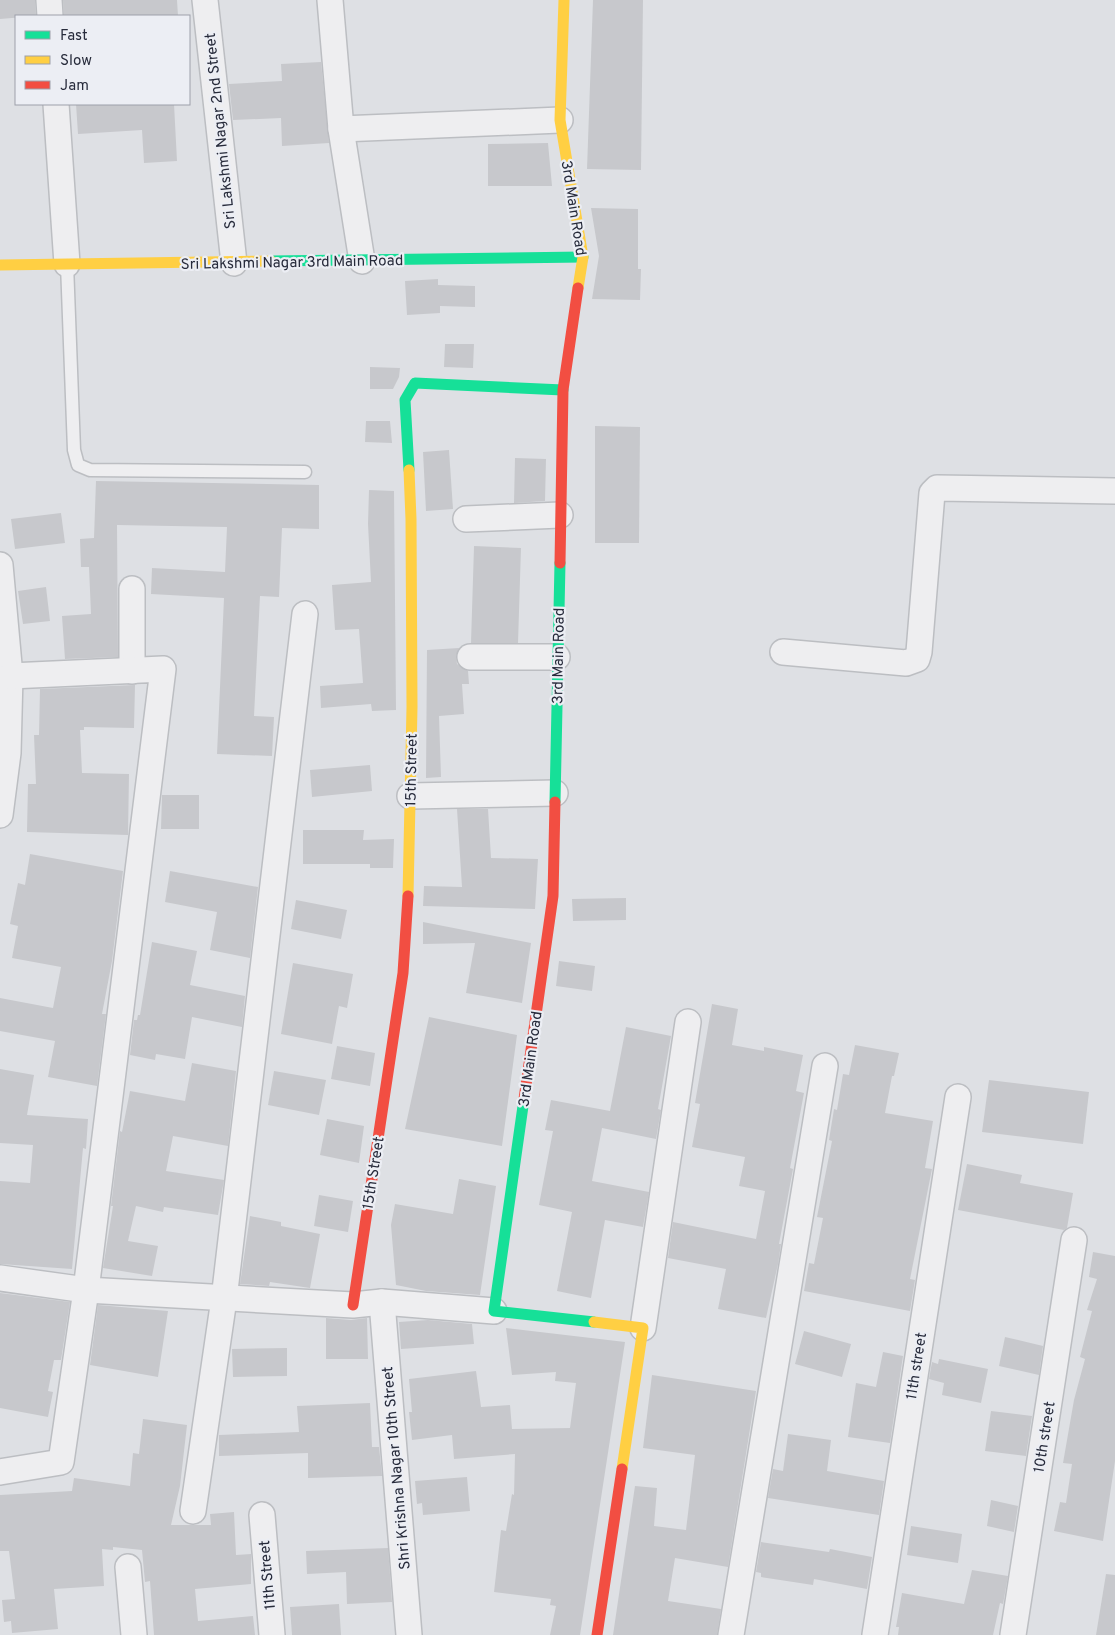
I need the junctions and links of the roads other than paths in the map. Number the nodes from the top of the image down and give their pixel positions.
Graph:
1 (49, 0) edge
2 (205, 0) edge
3 (330, 0) edge
4 (564, 0) edge
5 (50, 15) edge
6 (56, 105) edge
7 (560, 120) junction
8 (341, 129) junction
9 (583, 257) junction
10 (362, 261) junction
11 (234, 263) junction
12 (67, 264) junction
13 (0, 265) edge
14 (563, 390) junction
15 (305, 472) dead end
16 (1115, 491) edge
17 (560, 515) junction
18 (466, 519) dead end
19 (0, 565) edge
20 (132, 590) dead end
21 (305, 614) dead end
22 (783, 652) dead end
23 (558, 657) junction
24 (470, 658) dead end
25 (132, 671) junction
26 (10, 676) junction
27 (4, 753) edge
28 (555, 792) junction
29 (410, 796) junction
30 (0, 815) edge
31 (688, 1022) dead end
32 (825, 1066) dead end
33 (958, 1097) dead end
34 (1074, 1240) dead end
35 (0, 1278) edge
36 (86, 1290) junction
37 (224, 1299) junction
38 (382, 1302) junction
39 (353, 1305) junction
40 (494, 1311) junction
41 (643, 1328) junction
42 (0, 1472) edge
43 (193, 1511) dead end
44 (262, 1515) dead end
45 (128, 1568) dead end
46 (134, 1635) edge
47 (272, 1635) edge
48 (409, 1635) edge
49 (597, 1635) edge
50 (731, 1635) edge
51 (875, 1635) edge
52 (1013, 1635) edge

1 - 5 street
2 - 11 street, Sri Lakshmi Nagar 2nd Street
3 - 8 street
4 - 7 street, 3rd Main Road
6 - 12 street
7 - 8 street
7 - 9 street, 3rd Main Road
8 - 10 street
9 - 10 street, Sri Lakshmi Nagar 3rd Main Road
9 - 14 street, 3rd Main Road
10 - 11 street, Sri Lakshmi Nagar 3rd Main Road
11 - 12 street, Sri Lakshmi Nagar 3rd Main Road
12 - 13 street, Sri Lakshmi Nagar 3rd Main Road
12 - 15 lane
14 - 17 street, 3rd Main Road
14 - 29 street, 15th Street
16 - 22 street
17 - 18 street
17 - 23 street, 3rd Main Road
19 - 26 street
20 - 25 street
21 - 37 street
23 - 24 street
23 - 28 street, 3rd Main Road
25 - 26 street
25 - 36 street
26 - 27 street
27 - 30 street
28 - 29 street
28 - 40 street, 3rd Main Road
29 - 39 street, 15th Street
31 - 41 street
32 - 50 street
33 - 51 street, 11th street
34 - 52 street, 10th street
35 - 36 street
36 - 37 street
36 - 42 street
37 - 39 street
37 - 43 street
38 - 39 street
38 - 40 street
38 - 48 street, Shri Krishna Nagar 10th Street
40 - 41 street
41 - 49 street
44 - 47 street, 11th Street
45 - 46 street

